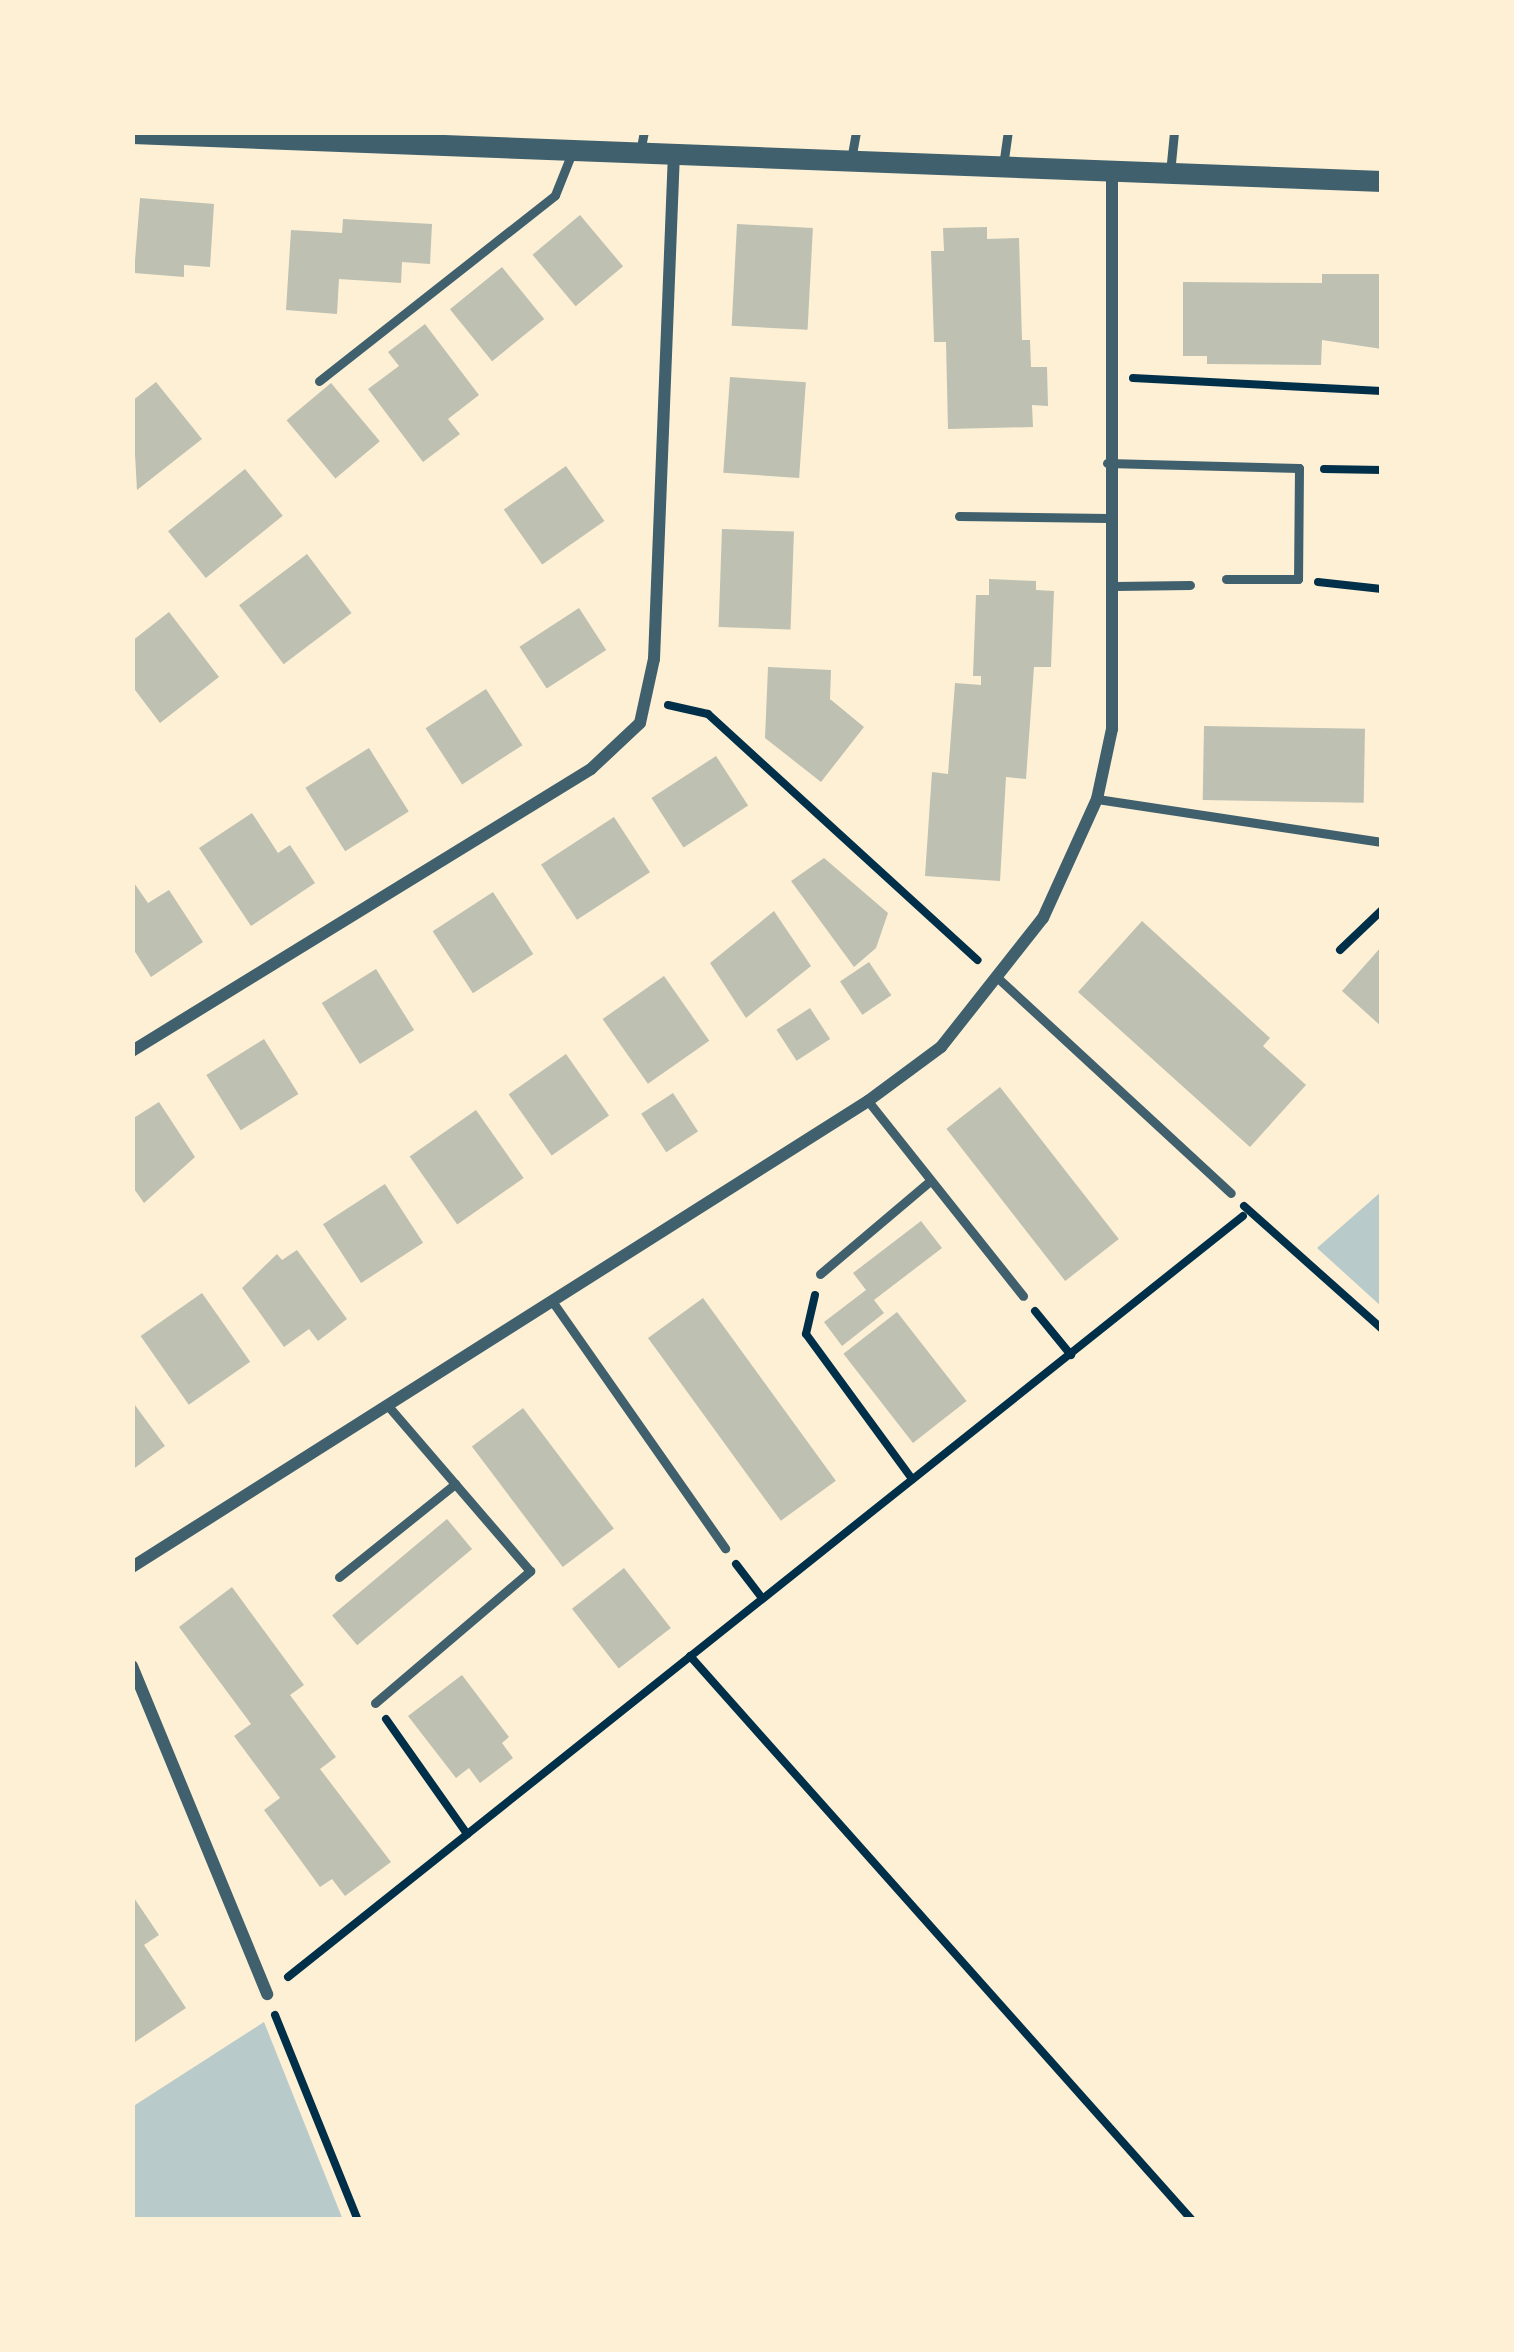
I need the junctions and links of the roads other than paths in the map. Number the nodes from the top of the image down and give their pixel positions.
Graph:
1 (856, 132) edge
2 (1008, 132) edge
3 (1174, 132) edge
4 (132, 133) edge
5 (144, 133) edge
6 (261, 135) edge
7 (452, 139) edge
8 (642, 142) edge
9 (574, 150) junction
10 (674, 153) junction
11 (851, 160) junction
12 (1003, 166) junction
13 (1112, 170) junction
14 (1170, 172) junction
15 (1382, 181) edge
16 (319, 381) dead end
17 (1107, 463) junction
18 (959, 516) dead end
19 (1108, 518) junction
20 (1226, 579) dead end
21 (1190, 585) dead end
22 (1115, 586) junction
23 (1097, 799) junction
24 (1382, 842) edge
25 (1000, 980) junction
26 (132, 1051) edge
27 (868, 1101) junction
28 (930, 1181) junction
29 (1231, 1193) road end
30 (820, 1274) road end
31 (1023, 1296) road end
32 (552, 1300) junction
33 (390, 1408) junction
34 (455, 1484) junction
35 (724, 1548) road end
36 (132, 1567) edge
37 (339, 1577) dead end
38 (132, 1666) edge
39 (375, 1703) road end
40 (267, 1994) road end

1 - 11 lane
2 - 12 lane
3 - 14 lane
4 - 5 street
5 - 6 street
6 - 7 street
7 - 9 street
8 - 9 street
8 - 10 street
9 - 16 lane
10 - 11 street
10 - 26 street
11 - 12 street
12 - 13 street
13 - 14 street
13 - 17 street
14 - 15 street
17 - 19 street
17 - 20 lane
18 - 19 lane
19 - 22 street
21 - 22 lane
22 - 23 street
23 - 24 lane
23 - 25 street
25 - 27 street
25 - 29 lane
27 - 28 lane
27 - 32 street
28 - 30 lane
28 - 31 lane
32 - 33 street
32 - 35 lane
33 - 34 lane
33 - 36 street
34 - 37 lane
34 - 39 lane
38 - 40 street

